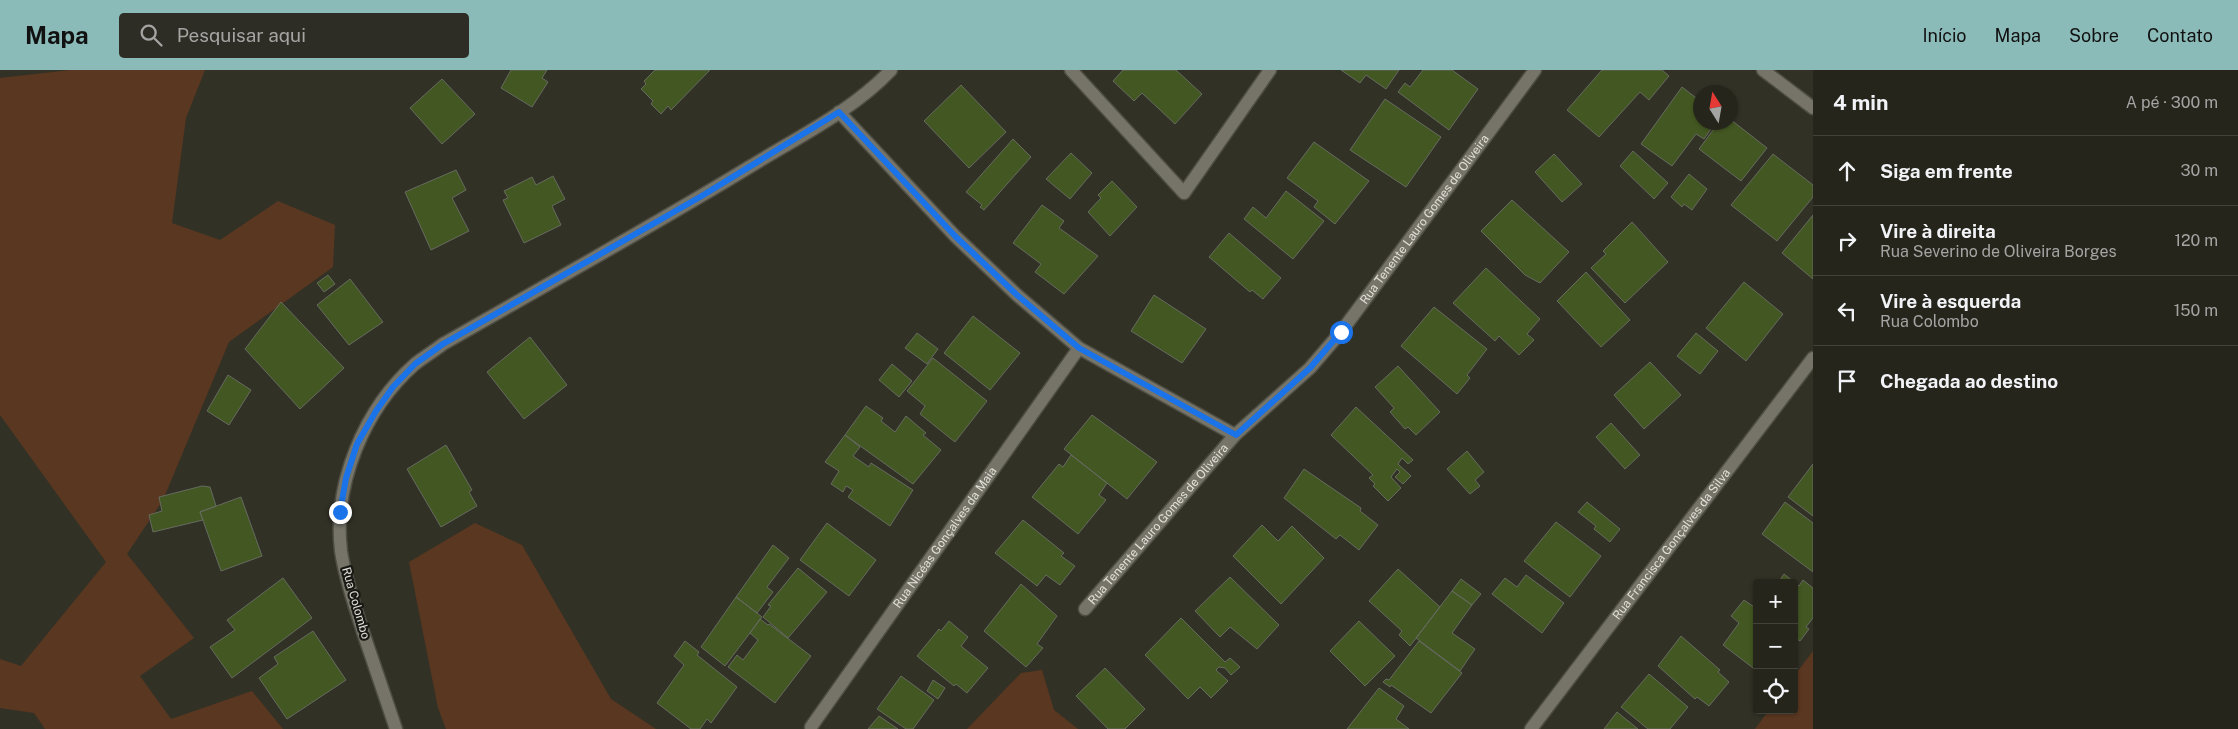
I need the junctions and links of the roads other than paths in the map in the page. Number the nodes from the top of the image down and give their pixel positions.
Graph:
1 (891, 70) edge
2 (1071, 70) edge
3 (1270, 70) edge
4 (1535, 70) edge
5 (1763, 70) edge
6 (1813, 108) edge
7 (839, 112) junction
8 (1079, 348) junction
9 (1813, 358) edge
10 (1236, 435) junction
11 (1085, 609) dead end
12 (811, 727) dead end
13 (396, 729) edge
14 (1531, 729) edge

1 - 7 street, Rua Colombo
2 - 3 street
4 - 10 street, Rua Tenente Lauro Gomes de Oliveira
5 - 6 street
7 - 8 street
7 - 13 street, Rua Colombo
8 - 10 street
8 - 12 street, Rua Nicéas Gonçalves da Maia
9 - 14 street, Rua Francisca Gonçalves da Silva
10 - 11 street, Rua Tenente Lauro Gomes de Oliveira

